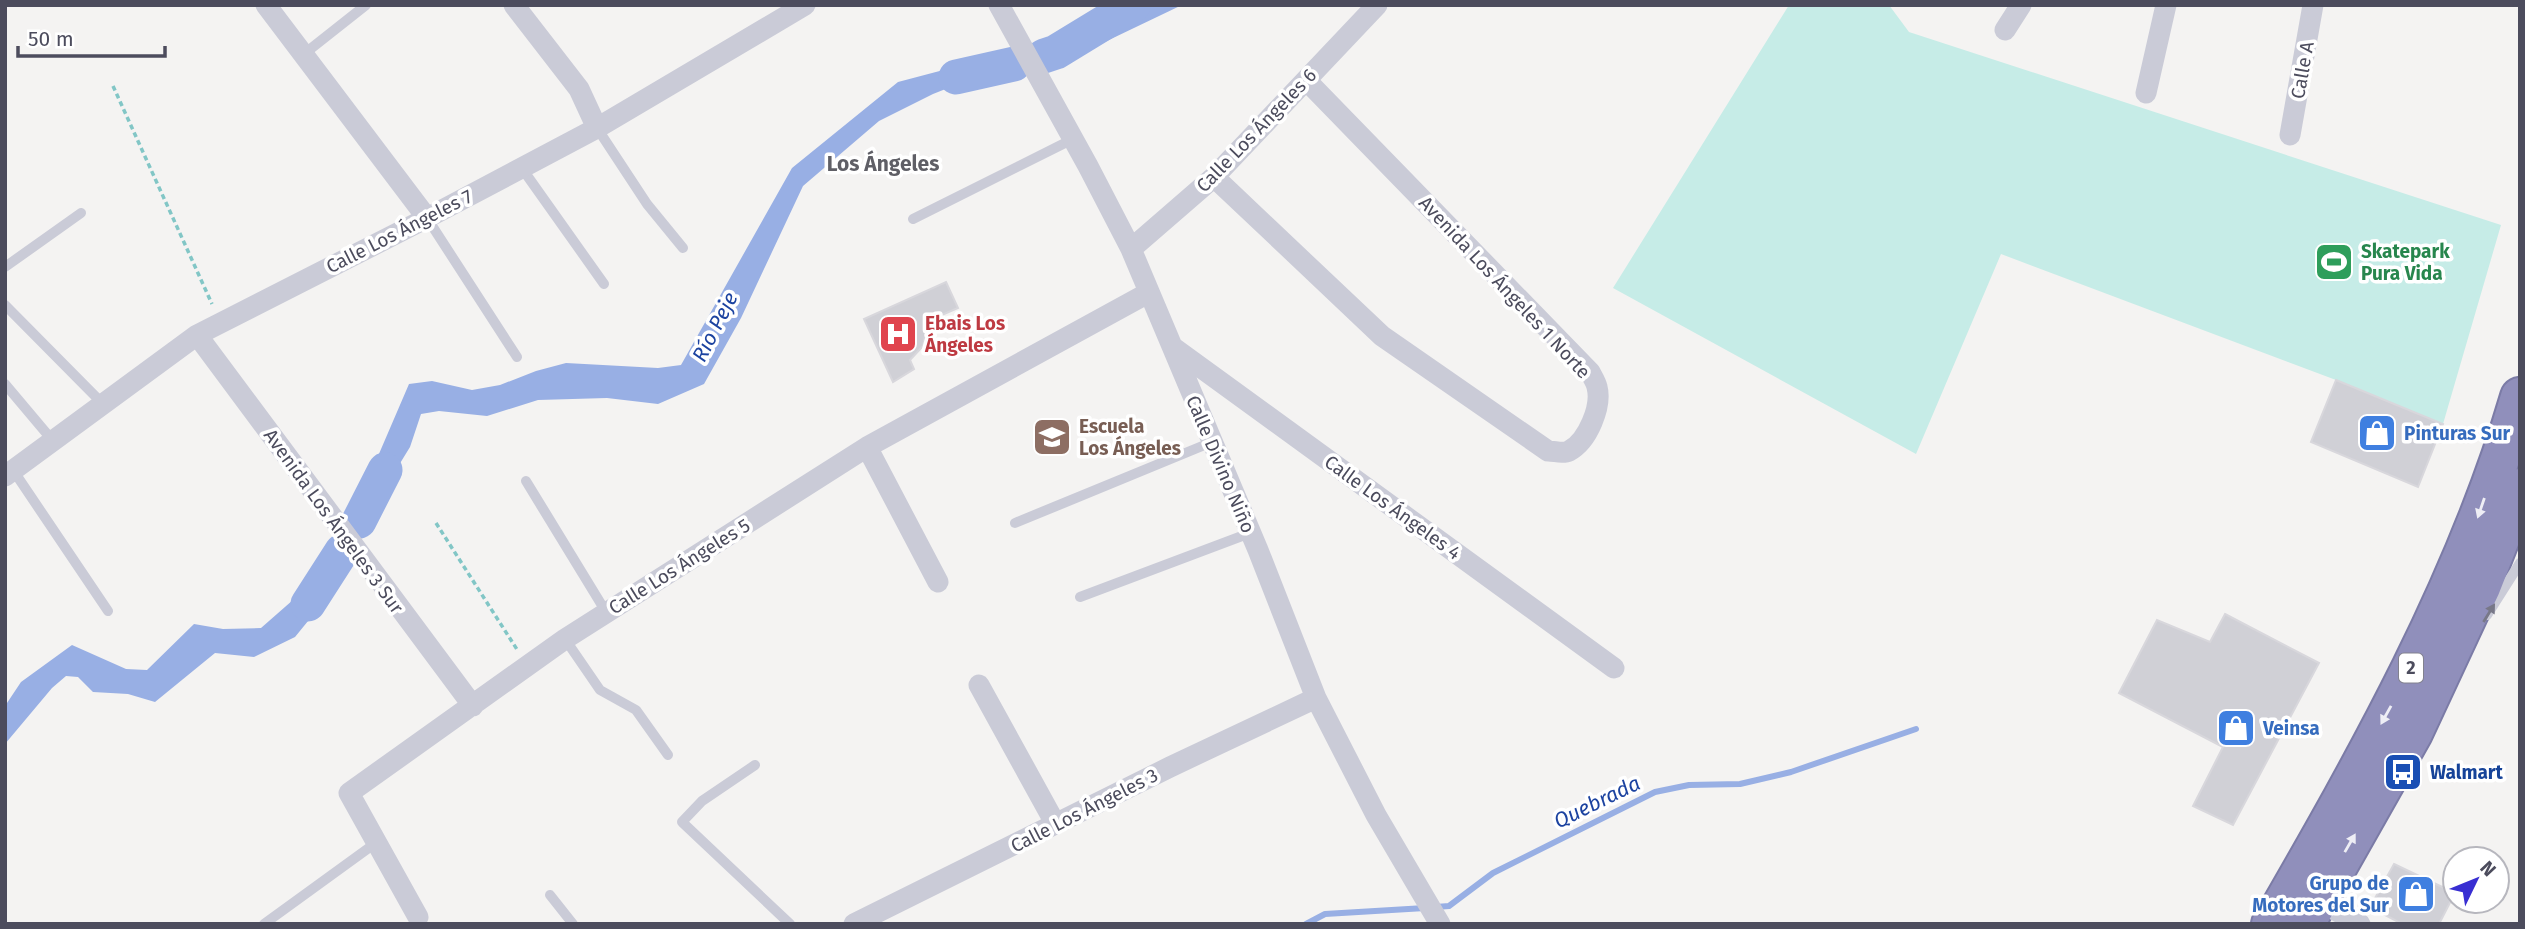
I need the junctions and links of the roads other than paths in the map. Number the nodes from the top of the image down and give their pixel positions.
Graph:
1 (266, 5) edge
2 (366, 5) edge
3 (514, 5) edge
4 (805, 5) edge
5 (999, 5) edge
6 (1377, 5) edge
7 (2021, 5) edge
8 (2166, 5) edge
9 (2313, 5) edge
10 (2005, 30) dead end
11 (304, 54) junction
12 (1306, 80) junction
13 (2146, 93) dead end
14 (597, 128) junction
15 (2290, 135) dead end
16 (1073, 139) junction
17 (521, 167) junction
18 (1214, 177) junction
19 (81, 213) dead end
20 (427, 218) junction
21 (913, 219) dead end
22 (683, 248) dead end
23 (1131, 249) junction
24 (5, 267) edge
25 (604, 284) dead end
26 (1148, 293) junction
27 (5, 305) edge
28 (197, 335) junction
29 (1172, 347) junction
30 (517, 357) dead end
31 (5, 384) edge
32 (2520, 397) edge
33 (103, 404) junction
34 (54, 441) junction
35 (1212, 442) junction
36 (867, 447) junction
37 (2520, 449) edge
38 (9, 473) edge
39 (2520, 474) edge
40 (526, 481) dead end
41 (2520, 488) edge
42 (1015, 523) dead end
43 (1250, 533) junction
44 (2520, 563) edge
45 (938, 582) dead end
46 (1080, 597) dead end
47 (108, 611) dead end
48 (606, 612) junction
49 (2480, 627) dead end
50 (565, 639) junction
51 (2465, 651) dead end
52 (1614, 668) dead end
53 (979, 685) dead end
54 (1316, 698) junction
55 (472, 706) junction
56 (2413, 733) junction
57 (668, 755) dead end
58 (755, 765) dead end
59 (1055, 823) junction
60 (377, 842) junction
61 (550, 895) dead end
62 (2305, 904) edge
63 (411, 920) edge
64 (264, 924) edge
65 (573, 924) edge
66 (790, 924) edge
67 (854, 924) edge
68 (1440, 924) edge
69 (2271, 924) edge
70 (2360, 924) edge

1 - 11 street
2 - 11 lane
3 - 14 street
4 - 14 street, Calle Los Ángeles 7
5 - 16 street, Calle Divino Niño
6 - 12 street, Calle Los Ángeles 6
7 - 10 street
8 - 13 street
9 - 15 street, Calle A
11 - 20 street
12 - 18 street, Calle Los Ángeles 6
12 - 18 street, Avenida Los Ángeles 1 Norte
14 - 17 street, Calle Los Ángeles 7
14 - 22 lane
16 - 21 lane
16 - 23 street, Calle Divino Niño
17 - 20 street, Calle Los Ángeles 7
17 - 25 lane
18 - 23 street, Calle Los Ángeles 6
19 - 24 lane
20 - 28 street, Calle Los Ángeles 7
20 - 30 lane
23 - 26 street, Calle Divino Niño
26 - 29 street, Calle Divino Niño
26 - 36 street, Calle Los Ángeles 5
27 - 33 lane
28 - 33 street, Calle Los Ángeles 7
28 - 55 street, Avenida Los Ángeles 3 Sur
29 - 35 street, Calle Divino Niño
29 - 52 street, Calle Los Ángeles 4
31 - 34 lane
32 -> 62 highway, 2
33 - 34 street, Calle Los Ángeles 7
34 - 38 street, Calle Los Ángeles 7
35 - 42 lane
35 - 43 street, Calle Divino Niño
36 - 45 street
36 - 48 street, Calle Los Ángeles 5
37 - 39 highway
38 - 47 lane
40 - 48 lane
41 - 56 highway, 2
43 - 46 lane
43 - 54 street, Calle Divino Niño
49 -> 44 lane
48 - 50 street, Calle Los Ángeles 5
50 - 55 street, Calle Los Ángeles 5
50 - 57 lane
51 - 56 lane
53 - 59 street
54 - 59 street, Calle Los Ángeles 3
54 - 68 street, Calle Divino Niño
55 - 60 street, Calle Los Ángeles 5
62 -> 56 highway, 2
58 - 66 lane
59 - 67 street, Calle Los Ángeles 3
60 - 63 street, Calle Los Ángeles 5
60 - 64 lane
61 - 65 lane
62 - 69 highway, 2
62 - 70 street

